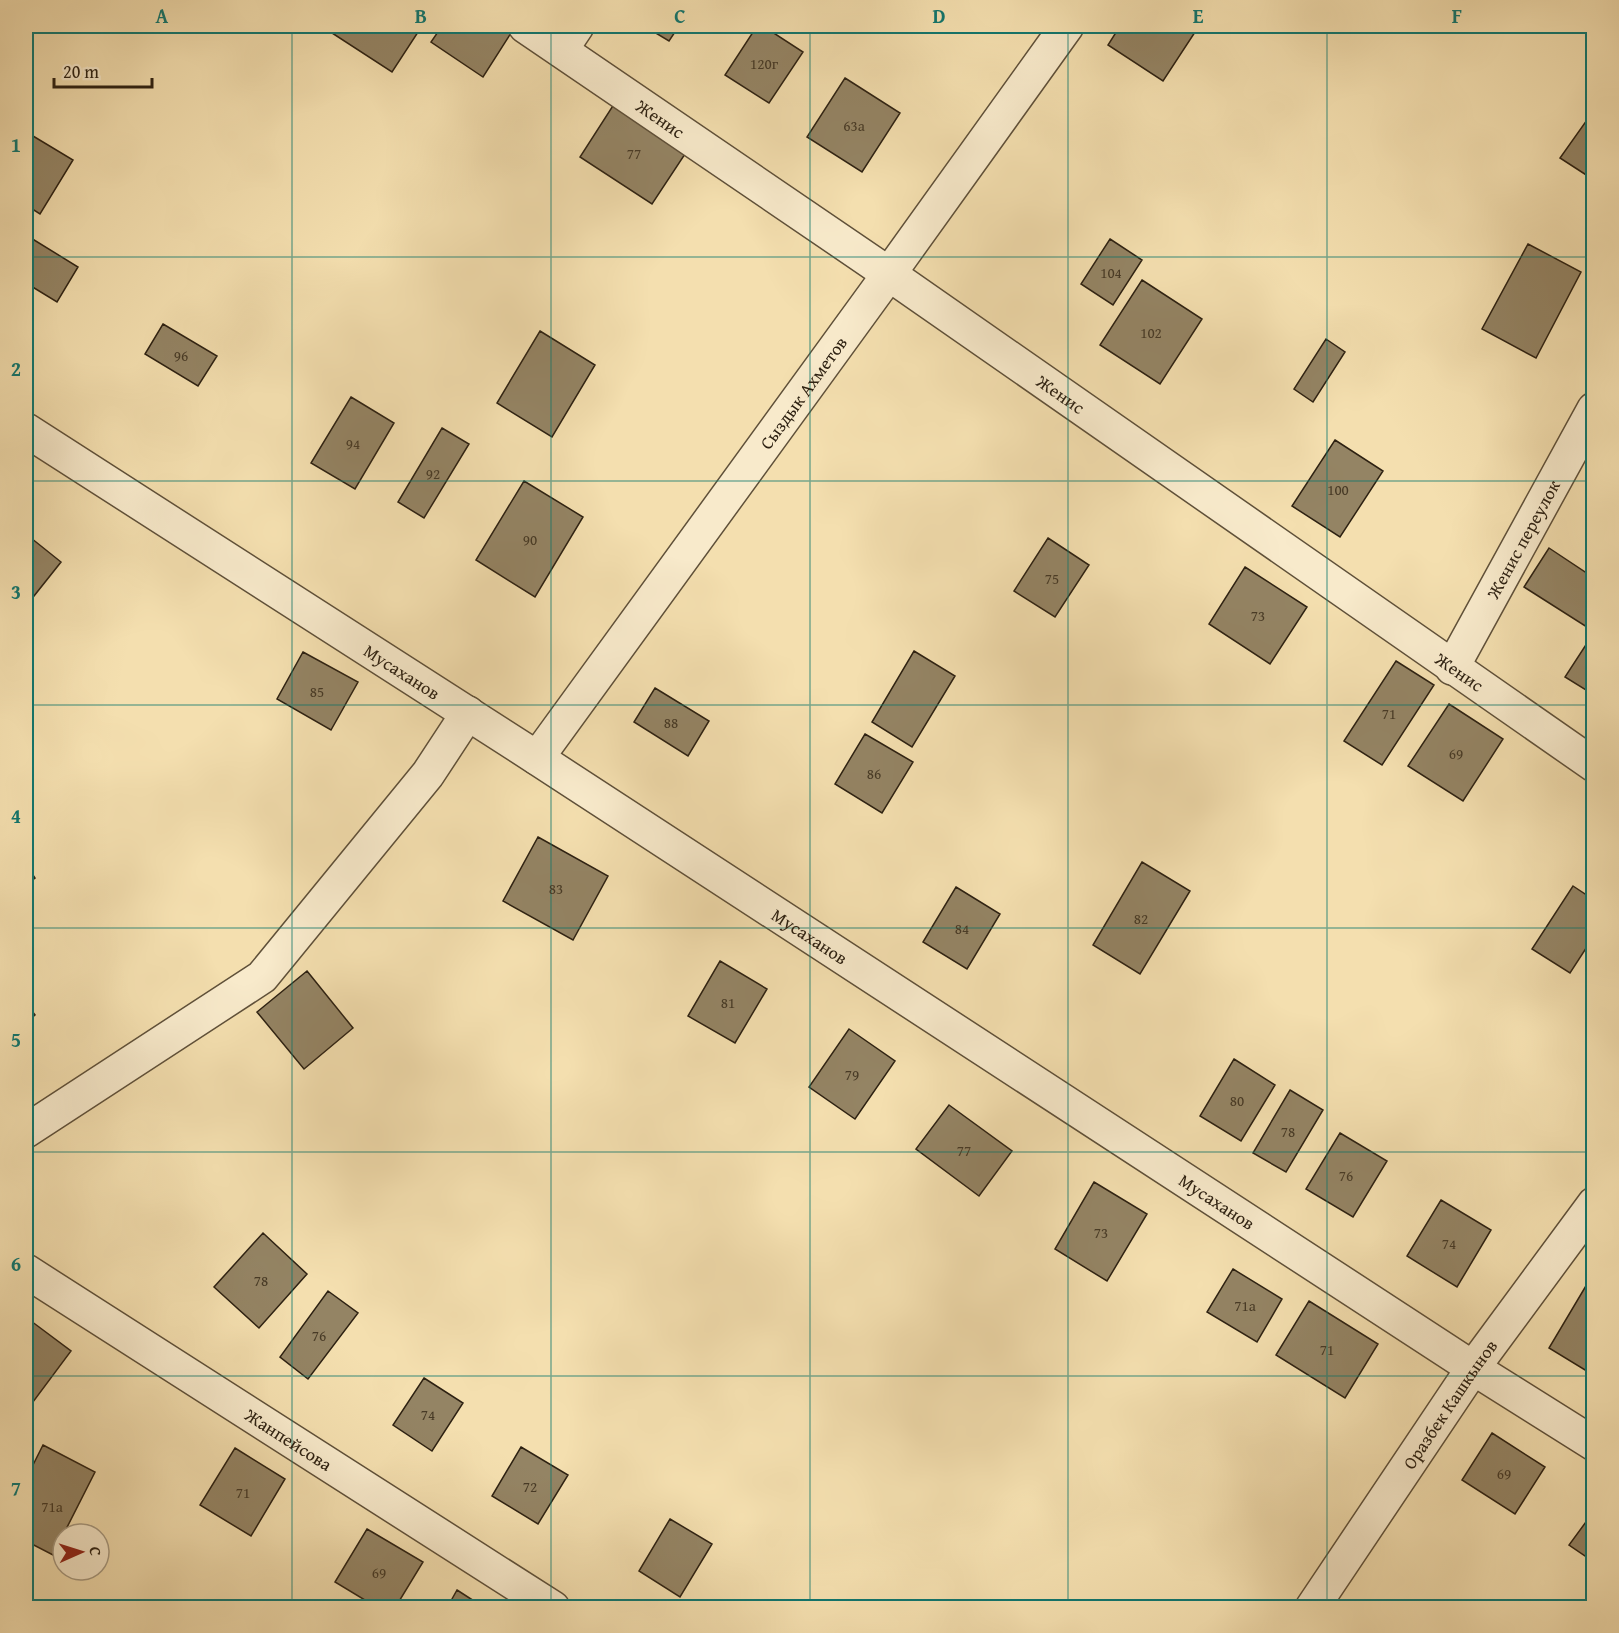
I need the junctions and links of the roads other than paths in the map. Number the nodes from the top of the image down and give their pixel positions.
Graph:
1 (525, 26) edge
2 (1066, 26) edge
3 (569, 38) edge
4 (889, 274) junction
5 (1593, 409) edge
6 (26, 430) edge
7 (1452, 668) junction
8 (468, 713) junction
9 (537, 758) junction
10 (1593, 765) edge
11 (26, 1131) edge
12 (1593, 1204) edge
13 (26, 1271) edge
14 (1473, 1368) junction
15 (1593, 1444) edge
16 (553, 1608) edge
17 (1312, 1608) edge

1 - 3 street, Женис
2 - 4 street, Сыздык Ахметов
3 - 4 street, Женис
4 - 7 street, Женис
4 - 9 street, Сыздык Ахметов
5 - 7 street, Женис переулок
6 - 8 street, Мусаханов
7 - 10 street, Женис
8 - 9 street, Мусаханов
8 - 11 street
9 - 14 street, Мусаханов
12 - 14 street, Оразбек Кашкынов
13 - 16 street, Жанпейсова
14 - 15 street, Мусаханов
14 - 17 street, Оразбек Кашкынов

